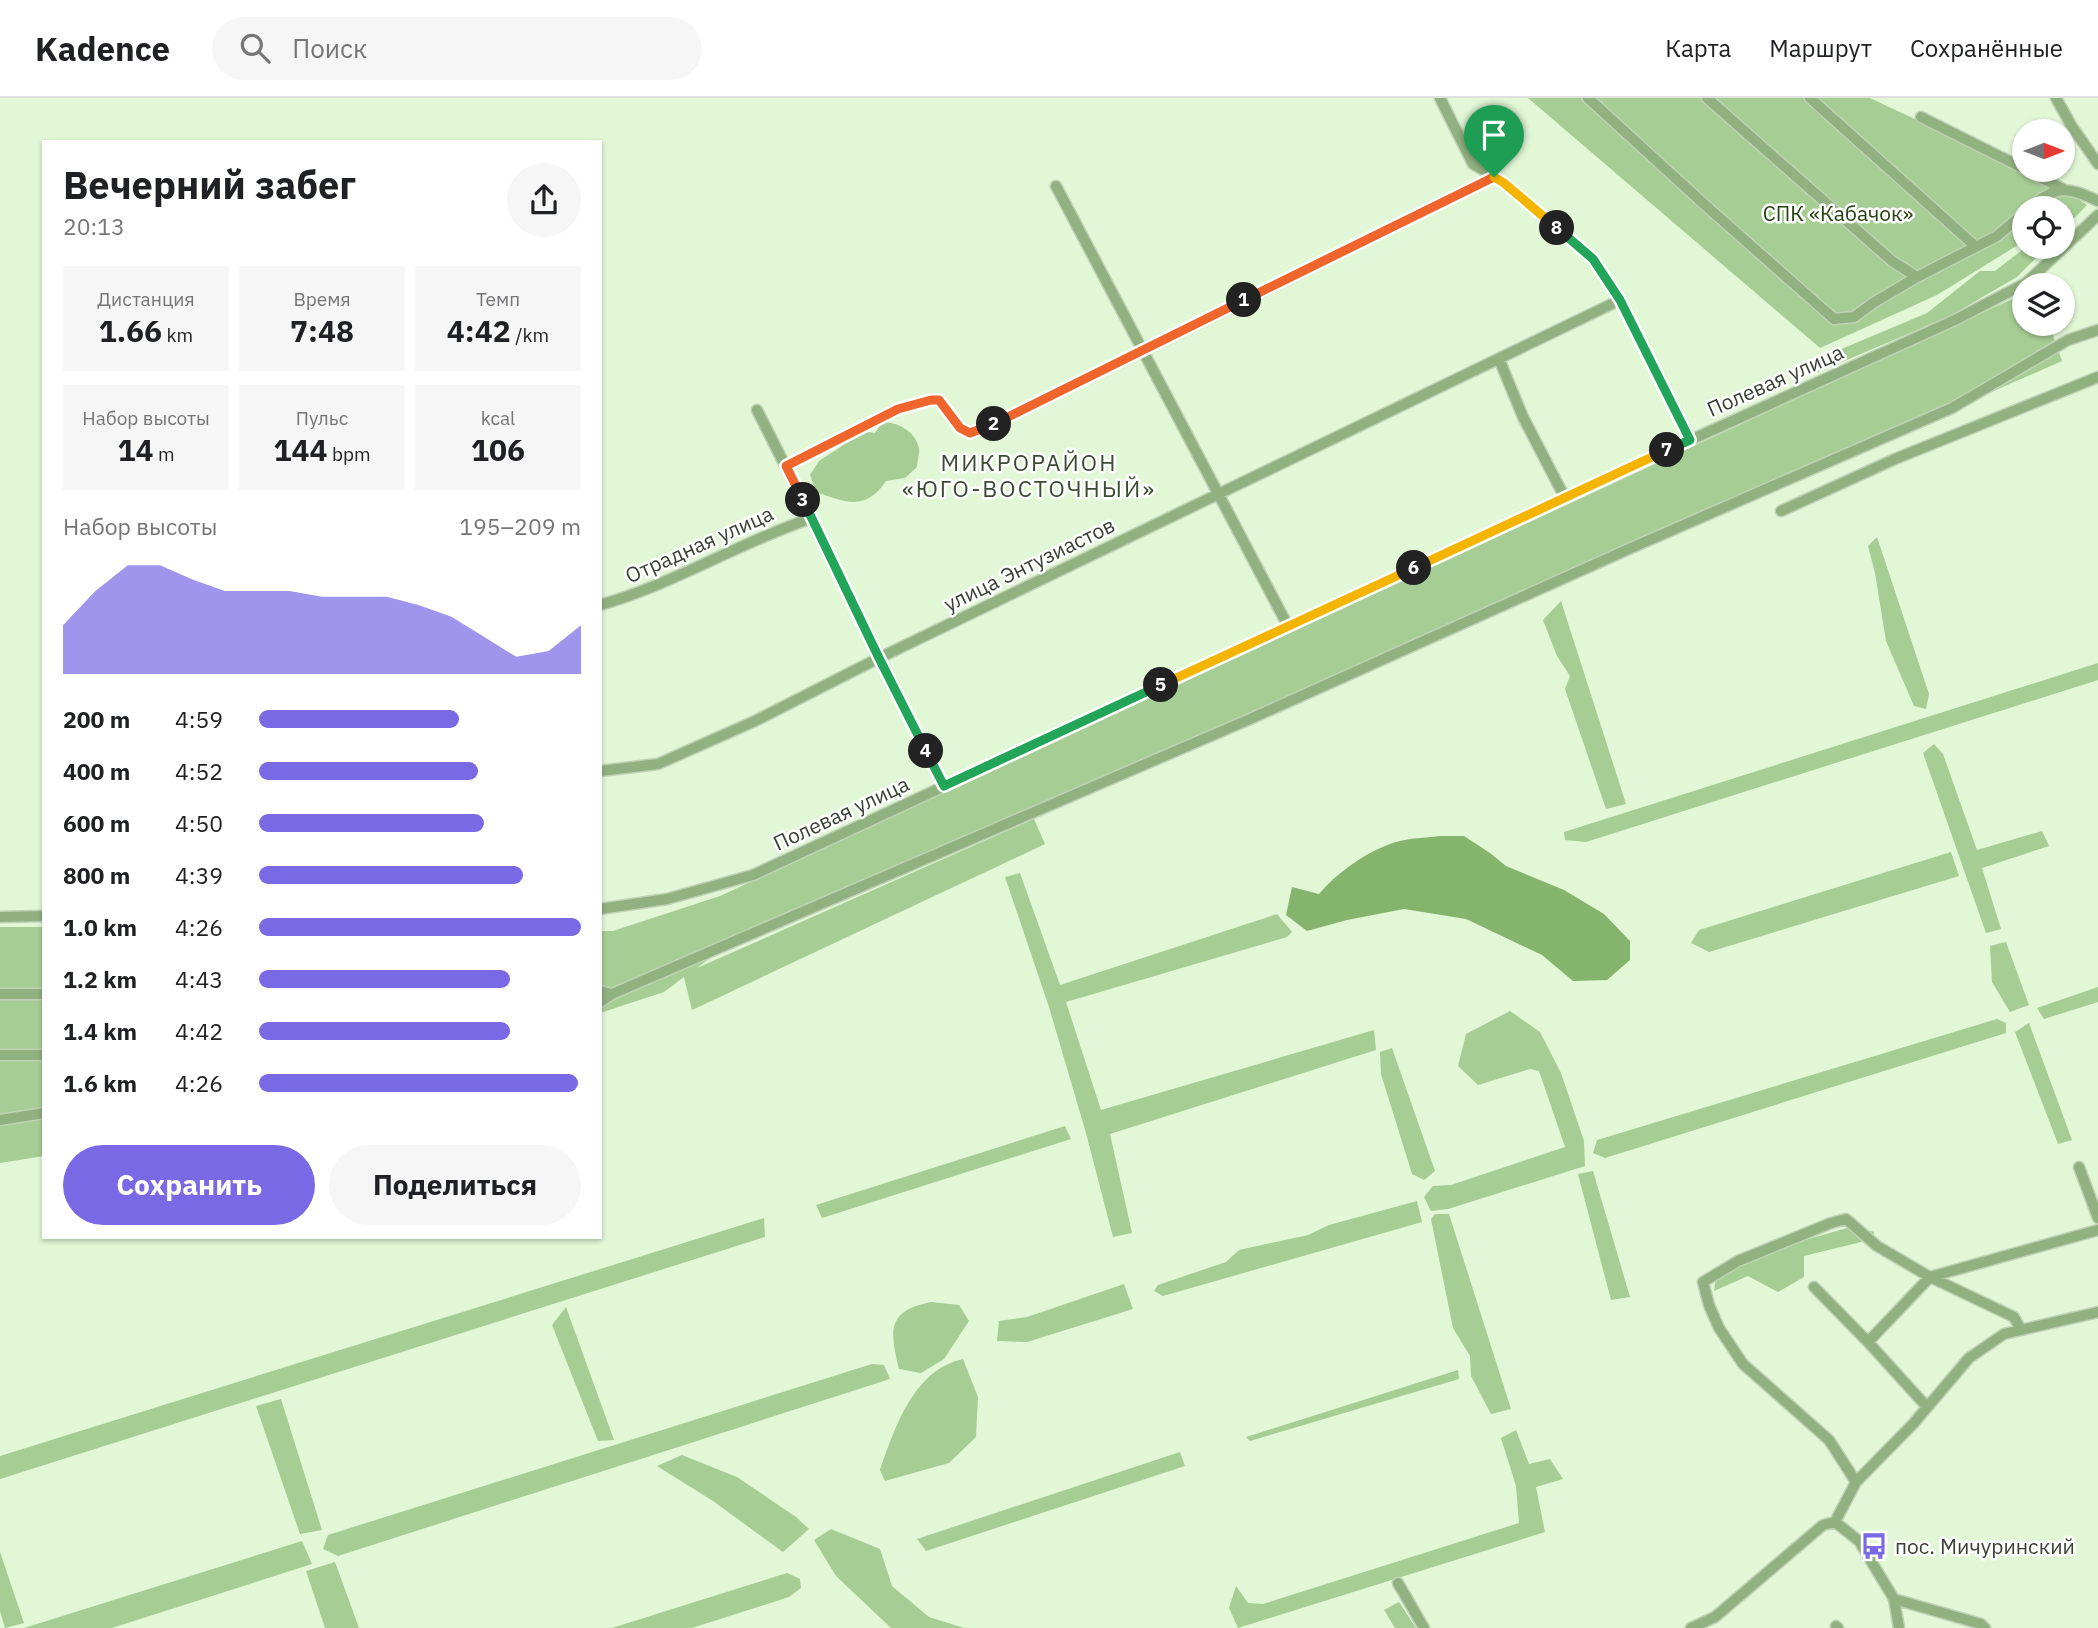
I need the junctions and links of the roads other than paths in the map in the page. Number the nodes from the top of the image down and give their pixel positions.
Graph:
1 (1440, 98) edge
2 (1588, 98) edge
3 (1707, 98) edge
4 (1810, 98) edge
5 (2056, 98) edge
6 (1921, 117) dead end
7 (2012, 162) edge
8 (2098, 164) edge
9 (1494, 177) junction
10 (2050, 182) edge
11 (1056, 186) dead end
12 (2063, 189) junction
13 (2045, 196) edge
14 (2098, 201) edge
15 (2098, 215) edge
16 (2012, 223) edge
17 (1975, 246) junction
18 (1917, 277) junction
19 (1620, 300) junction
20 (2098, 330) edge
21 (1143, 352) junction
22 (1499, 359) junction
23 (2098, 377) edge
24 (757, 410) dead end
25 (1690, 440) junction
26 (786, 466) junction
27 (1217, 494) junction
28 (1565, 498) junction
29 (1781, 511) dead end
30 (812, 518) junction
31 (602, 604) edge
32 (1288, 626) junction
33 (879, 658) junction
34 (602, 771) edge
35 (944, 786) junction
36 (602, 909) edge
37 (42, 916) edge
38 (0, 917) edge
39 (602, 992) edge
40 (0, 994) edge
41 (42, 994) edge
42 (612, 994) junction
43 (602, 1001) edge
44 (0, 1055) edge
45 (42, 1055) edge
46 (42, 1113) edge
47 (0, 1120) edge
48 (2080, 1167) dead end
49 (2098, 1218) edge
50 (2098, 1230) edge
51 (1930, 1277) junction
52 (1814, 1287) dead end
53 (2098, 1312) edge
54 (2021, 1330) junction
55 (1868, 1342) junction
56 (1927, 1408) junction
57 (1856, 1482) junction
58 (1835, 1522) junction
59 (1398, 1583) dead end
60 (1894, 1599) junction
61 (1424, 1628) edge
62 (1691, 1628) edge
63 (1899, 1628) edge
64 (1984, 1628) edge

1 - 9 street
2 - 18 street
3 - 18 street
4 - 17 street
5 - 8 street
6 - 7 street
9 - 19 street
9 - 21 street
10 - 12 street
11 - 21 street
12 - 13 street
12 - 14 street
15 - 25 street, Полевая улица
16 - 17 street
17 - 18 street
19 - 22 street, улица Энтузиастов
19 - 25 street
20 - 42 street
21 - 26 street
21 - 27 street
22 - 27 street, улица Энтузиастов
22 - 28 street
23 - 29 street
24 - 26 street
25 - 28 street, Полевая улица
26 - 30 street
27 - 32 street
27 - 33 street, улица Энтузиастов
28 - 32 street, Полевая улица
30 - 31 street, Отрадная улица
30 - 33 street
32 - 35 street, Полевая улица
33 - 34 street, улица Энтузиастов
33 - 35 street
35 - 36 street, Полевая улица
37 - 38 street
39 - 42 street
40 - 41 street
42 - 43 street
44 - 45 street
46 - 47 street
48 - 49 street
50 - 51 street
51 - 54 street
51 - 55 street
51 - 57 street
52 - 55 street
53 - 54 street
54 - 56 street
55 - 56 street
56 - 57 street
57 - 58 street
58 - 60 street
58 - 62 street
59 - 61 street
60 - 63 street
60 - 64 street

